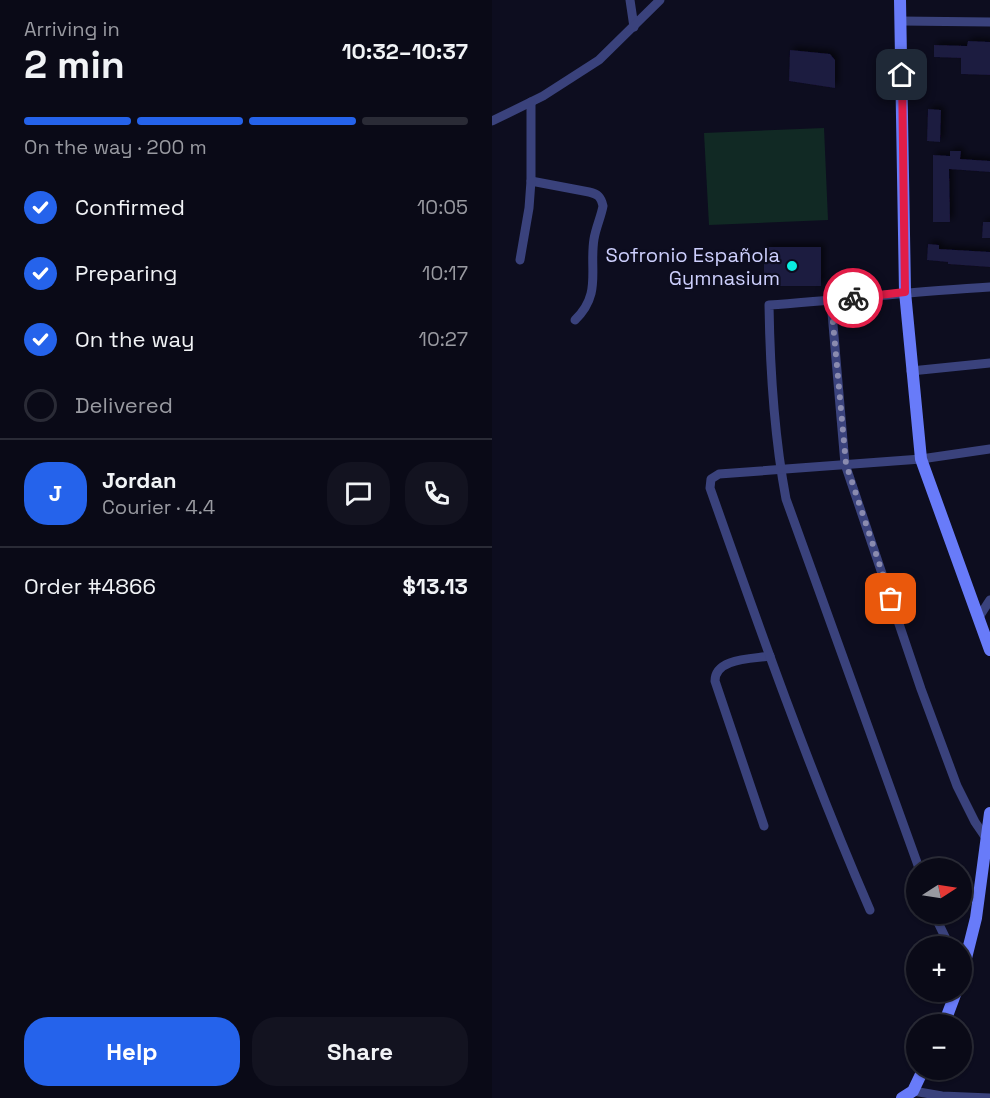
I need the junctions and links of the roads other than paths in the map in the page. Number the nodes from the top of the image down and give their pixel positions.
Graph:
1 (630, 0) edge
2 (660, 0) edge
3 (900, 0) edge
4 (901, 21) junction
5 (990, 22) edge
6 (634, 27) junction
7 (531, 102) junction
8 (492, 121) edge
9 (531, 181) junction
10 (520, 260) dead end
11 (990, 287) edge
12 (905, 292) junction
13 (831, 301) junction
14 (575, 320) dead end
15 (990, 363) edge
16 (911, 371) junction
17 (990, 449) edge
18 (921, 459) junction
19 (846, 464) junction
20 (780, 470) junction
21 (990, 600) edge
22 (979, 617) junction
23 (990, 650) edge
24 (770, 656) junction
25 (990, 813) edge
26 (765, 826) dead end
27 (988, 841) edge
28 (915, 858) edge
29 (870, 910) dead end
30 (971, 936) edge
31 (918, 1080) edge
32 (913, 1091) junction
33 (902, 1098) edge
34 (990, 1098) edge

1 - 6 street
2 - 6 street
3 - 4 street
4 - 5 street
4 - 12 street
6 - 7 street
7 - 8 street
7 - 9 street
9 - 10 street
9 - 14 street
11 - 12 street
12 - 13 street
12 - 16 street
13 - 19 street
13 - 20 street
15 - 16 street
16 - 18 street
17 - 18 street
18 - 19 street
18 - 22 street
19 - 20 street
19 - 27 street
20 - 24 street
20 - 28 street
21 - 22 street
22 - 23 street
24 - 26 street
24 - 29 street
25 - 27 street
27 - 30 street
31 - 32 street
32 - 33 street
32 - 34 street

